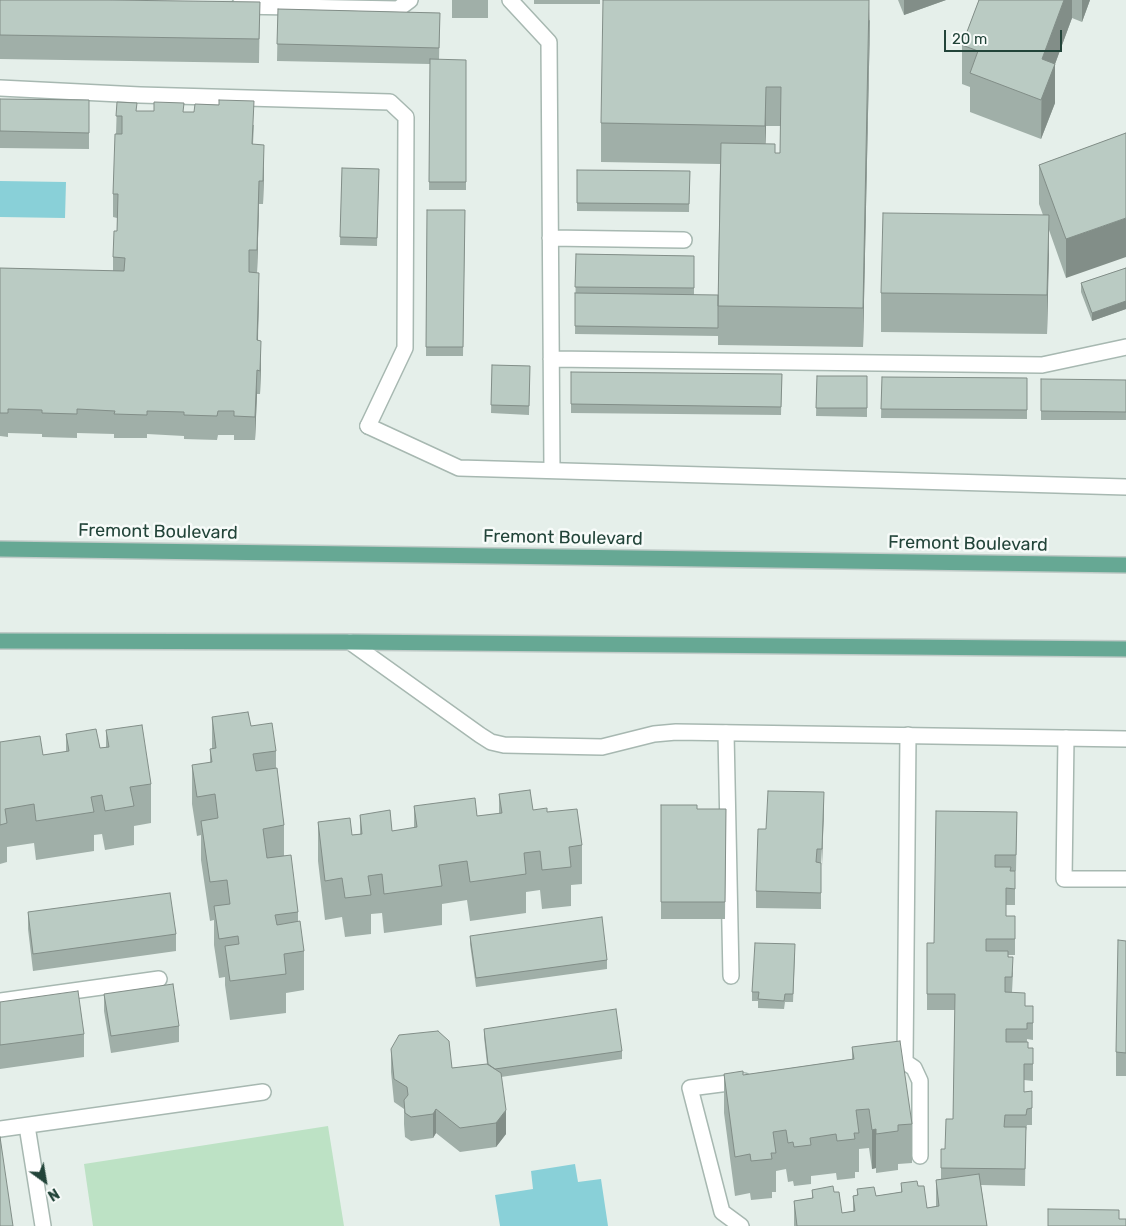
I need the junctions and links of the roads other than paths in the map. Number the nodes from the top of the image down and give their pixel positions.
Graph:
1 (410, 0) edge
2 (510, 0) edge
3 (229, 6) edge
4 (0, 88) edge
5 (550, 238) junction
6 (684, 240) dead end
7 (1126, 346) edge
8 (551, 359) junction
9 (552, 470) junction
10 (1126, 487) edge
11 (0, 549) edge
12 (1126, 565) edge
13 (0, 641) edge
14 (350, 642) junction
15 (1126, 649) edge
16 (726, 733) junction
17 (908, 735) junction
18 (1066, 738) junction
19 (1126, 739) edge
20 (1126, 879) edge
21 (731, 976) dead end
22 (159, 979) dead end
23 (0, 1001) edge
24 (906, 1062) junction
25 (867, 1066) edge
26 (759, 1079) edge
27 (263, 1092) dead end
28 (27, 1126) junction
29 (0, 1129) edge
30 (920, 1156) dead end
31 (43, 1226) edge
32 (741, 1226) edge

1 - 3 street
2 - 5 street
4 - 9 street
5 - 6 street
5 - 8 street
7 - 8 street
8 - 9 street
9 - 10 street
11 - 12 main road, Fremont Boulevard
13 - 14 main road
14 - 15 main road
14 - 16 street
16 - 17 street
16 - 21 street
17 - 18 street
17 - 24 street
18 - 19 street
18 - 20 street
22 - 23 street
24 - 25 street
24 - 30 street
26 - 32 street
27 - 28 street
28 - 29 street
28 - 31 street

